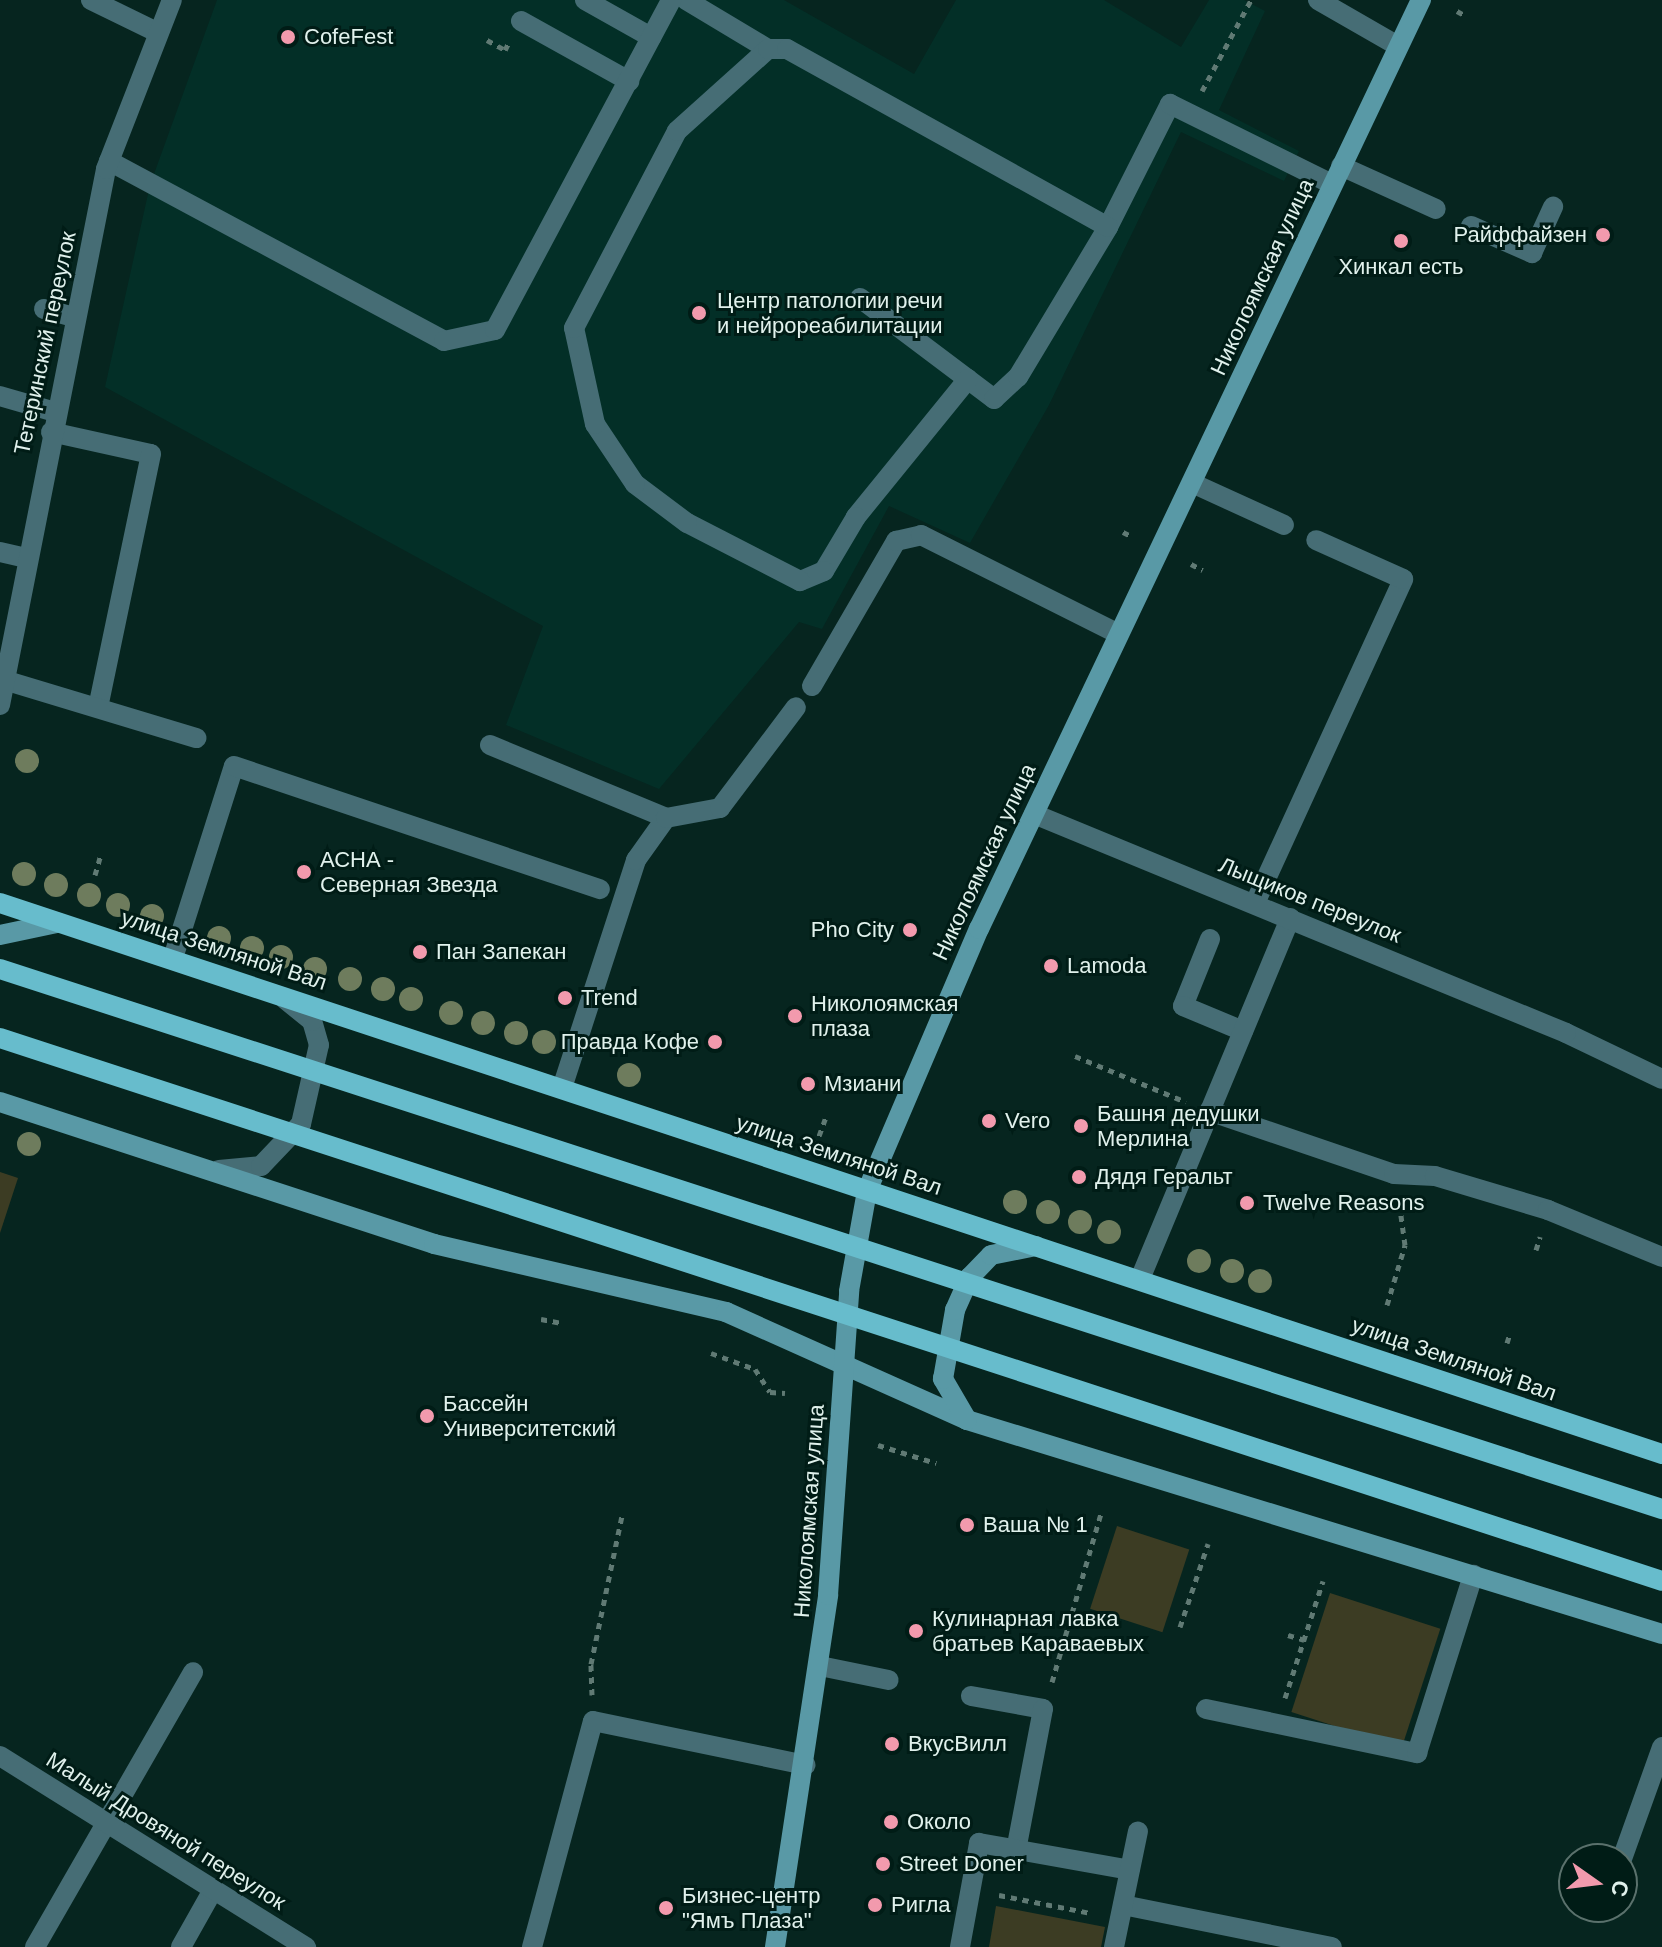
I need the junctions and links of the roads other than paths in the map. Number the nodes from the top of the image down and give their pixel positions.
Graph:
1 (91, 0) edge
2 (172, 0) edge
3 (585, 0) edge
4 (671, 0) edge
5 (686, 0) edge
6 (1318, 0) edge
7 (1421, 0) edge
8 (521, 21) dead end
9 (157, 32) junction
10 (651, 37) junction
11 (1398, 46) junction
12 (768, 49) junction
13 (629, 81) junction
14 (109, 161) junction
15 (1337, 175) junction
16 (1553, 207) dead end
17 (1436, 209) dead end
18 (1471, 226) dead end
19 (1108, 227) junction
20 (860, 298) dead end
21 (44, 309) dead end
22 (73, 317) junction
23 (968, 379) junction
24 (0, 396) edge
25 (53, 422) junction
26 (1192, 483) junction
27 (1284, 525) dead end
28 (1316, 540) dead end
29 (0, 552) edge
30 (27, 558) junction
31 (1119, 634) junction
32 (4, 680) junction
33 (812, 686) dead end
34 (0, 705) edge
35 (796, 707) dead end
36 (98, 708) junction
37 (196, 738) dead end
38 (490, 745) dead end
39 (1034, 814) junction
40 (666, 818) junction
41 (600, 889) dead end
42 (0, 903) edge
43 (1255, 903) junction
44 (1290, 918) junction
45 (65, 923) junction
46 (0, 935) edge
47 (1210, 939) dead end
48 (173, 958) junction
49 (0, 969) edge
50 (266, 989) junction
51 (1243, 1031) junction
52 (0, 1038) edge
53 (1662, 1079) edge
54 (562, 1088) junction
55 (0, 1094) edge
56 (9, 1105) edge
57 (1209, 1111) junction
58 (203, 1168) junction
59 (867, 1191) junction
60 (1036, 1246) junction
61 (1662, 1257) edge
62 (1140, 1279) junction
63 (843, 1364) junction
64 (967, 1420) junction
65 (1662, 1454) edge
66 (1662, 1509) edge
67 (1473, 1575) junction
68 (1662, 1581) edge
69 (1662, 1634) edge
70 (820, 1666) junction
71 (193, 1672) dead end
72 (889, 1680) dead end
73 (971, 1696) dead end
74 (1206, 1709) dead end
75 (1662, 1747) edge
76 (0, 1756) edge
77 (806, 1765) junction
78 (106, 1823) junction
79 (1138, 1831) dead end
80 (1628, 1843) edge
81 (1016, 1850) junction
82 (1130, 1870) junction
83 (213, 1890) junction
84 (1121, 1912) junction
85 (35, 1947) edge
86 (181, 1947) edge
87 (306, 1947) edge
88 (532, 1947) edge
89 (775, 1947) edge
90 (960, 1947) edge
91 (1114, 1947) edge
92 (1332, 1947) edge

1 - 9 street
2 - 9 street, Тетеринский переулок
3 - 10 street
4 - 10 street
5 - 12 street
6 - 11 street
7 - 11 main road, Николоямская улица
8 - 13 street
9 - 14 street, Тетеринский переулок
10 - 13 street
11 - 15 main road, Николоямская улица
12 - 19 street
12 - 23 street
13 - 14 street
14 - 22 street, Тетеринский переулок
15 - 17 street
15 - 19 street
15 - 26 main road, Николоямская улица
16 - 18 street
19 - 23 street
20 - 23 street
21 - 22 street
22 - 25 street, Тетеринский переулок
24 - 25 street
25 - 30 street, Тетеринский переулок
25 - 36 street
26 - 27 street
26 - 31 main road, Николоямская улица
28 - 43 street
29 - 30 street
30 - 32 street, Тетеринский переулок
31 - 33 street
31 - 39 main road, Николоямская улица
32 - 34 street, Тетеринский переулок
32 - 36 street
35 - 40 street
36 - 37 street
38 - 40 street
39 - 43 street, Лыщиков переулок
39 - 59 main road, Николоямская улица
40 - 54 street
41 - 48 street
42 - 45 main road, улица Земляной Вал
43 - 44 street, Лыщиков переулок
44 - 51 street
44 - 53 street, Лыщиков переулок
45 - 46 main road
45 - 48 main road, улица Земляной Вал
47 - 51 street
48 - 50 main road, улица Земляной Вал
49 - 66 main road, bridge
50 - 54 main road, улица Земляной Вал
50 - 58 street
51 - 57 street
52 - 68 main road, bridge
54 - 59 main road, улица Земляной Вал
55 - 56 main road
56 - 58 main road
57 - 61 street
57 - 62 street
58 - 63 main road
59 - 60 main road, улица Земляной Вал
59 - 63 main road, Николоямская улица
60 - 62 main road, улица Земляной Вал
60 - 64 main road
62 - 65 main road, улица Земляной Вал
63 - 64 main road
63 - 70 main road, Николоямская улица
64 - 67 main road
67 - 69 main road
67 - 74 street
70 - 72 street
70 - 77 main road, Николоямская улица
71 - 78 street
73 - 81 street
75 - 80 street
76 - 78 street, Малый Дровяной переулок
77 - 88 street
77 - 89 main road, Николоямская улица
78 - 83 street, Малый Дровяной переулок
78 - 85 street
79 - 82 street
81 - 82 street
81 - 90 street
82 - 84 street
83 - 86 street
83 - 87 street, Малый Дровяной переулок
84 - 91 street
84 - 92 street

